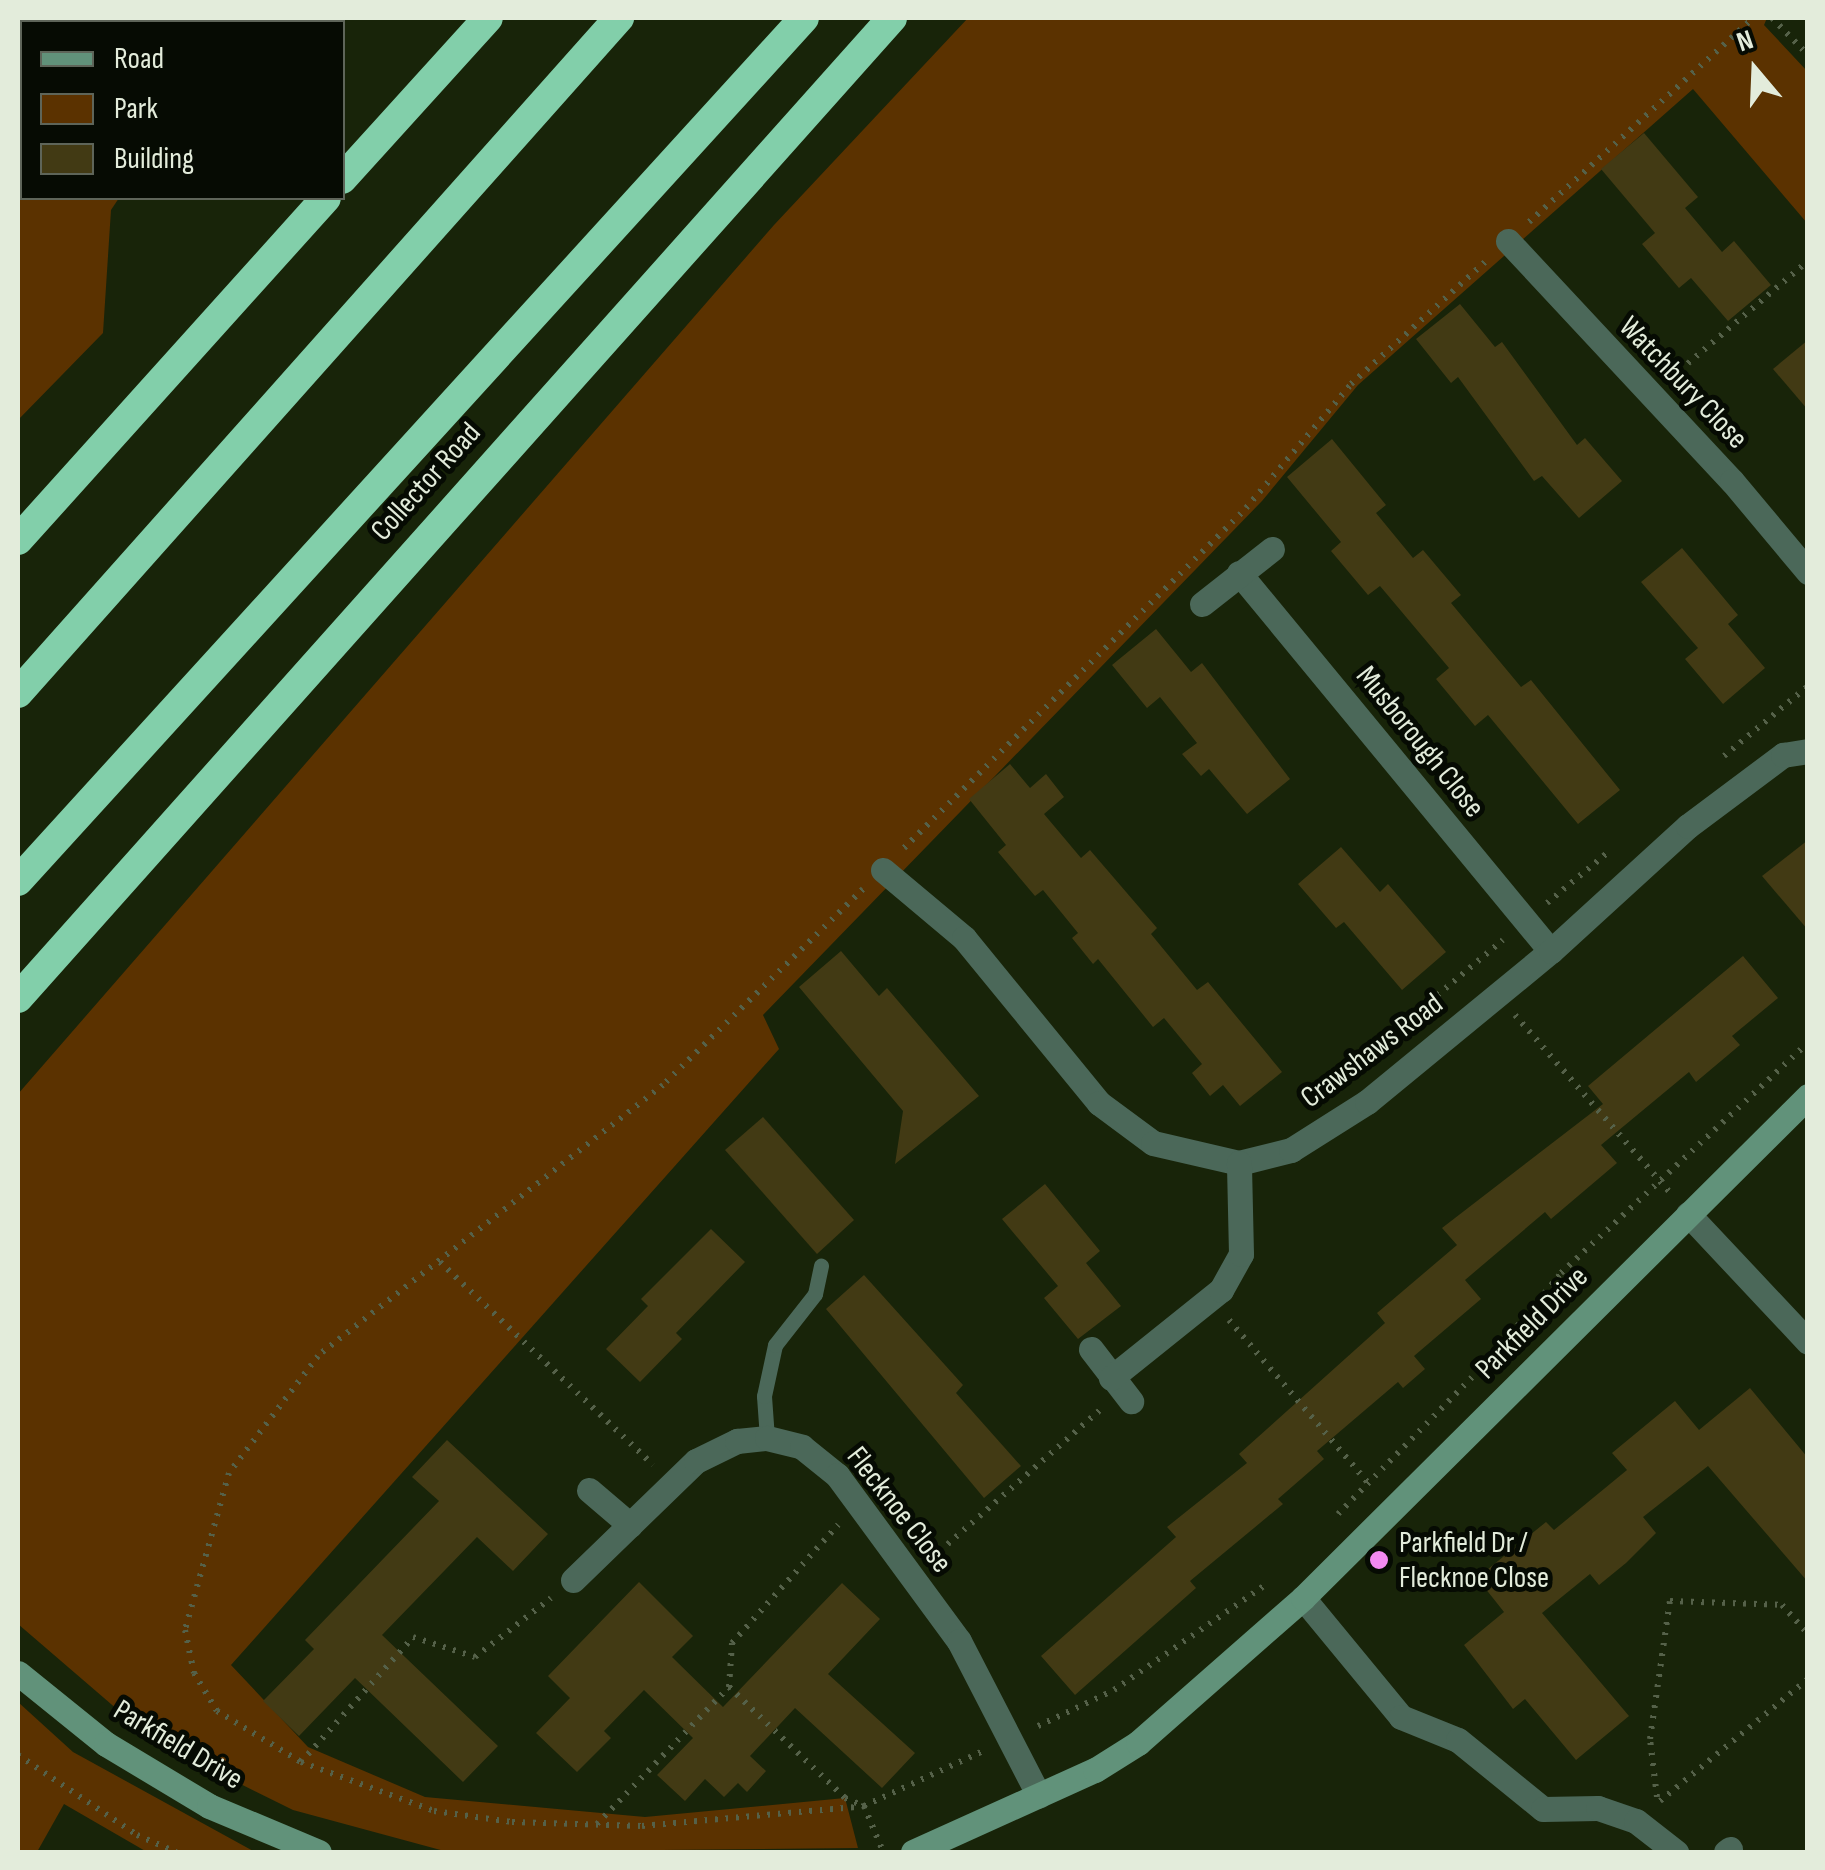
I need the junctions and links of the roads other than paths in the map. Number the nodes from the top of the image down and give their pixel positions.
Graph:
1 (488, 18) edge
2 (618, 18) edge
3 (804, 18) edge
4 (892, 18) edge
5 (345, 176) edge
6 (324, 200) edge
7 (1508, 241) road end
8 (18, 540) edge
9 (1272, 549) dead end
10 (1808, 572) edge
11 (1239, 573) junction
12 (1202, 604) dead end
13 (18, 694) edge
14 (1808, 752) edge
15 (883, 870) road end
16 (18, 882) edge
17 (1552, 952) junction
18 (18, 998) edge
19 (1808, 1096) edge
20 (1239, 1163) junction
21 (1688, 1214) junction
22 (820, 1266) dead end
23 (1808, 1342) edge
24 (1091, 1350) dead end
25 (767, 1438) junction
26 (589, 1490) dead end
27 (630, 1524) junction
28 (573, 1580) road end
29 (1303, 1598) junction
30 (18, 1672) edge
31 (1040, 1796) junction
32 (319, 1852) edge
33 (913, 1852) edge
34 (1676, 1852) edge

1 - 5 highway
2 - 13 highway
3 - 16 highway, Collector Road
4 - 18 highway, Collector Road
6 - 8 highway
7 - 10 street, Watchbury Close
9 - 11 street
11 - 12 street
11 - 17 street, Musborough Close
14 - 17 street, Crawshaws Road
15 - 20 street, Crawshaws Road
17 - 20 street, Crawshaws Road
19 - 21 street, Parkfield Drive
20 - 24 street
21 - 23 street
21 - 29 street, Parkfield Drive
22 - 25 lane
25 - 27 street
25 - 31 street, Flecknoe Close
26 - 27 street
27 - 28 street
29 - 31 street, Parkfield Drive
29 - 34 street
30 - 32 street, Parkfield Drive
31 - 33 street, Parkfield Drive

